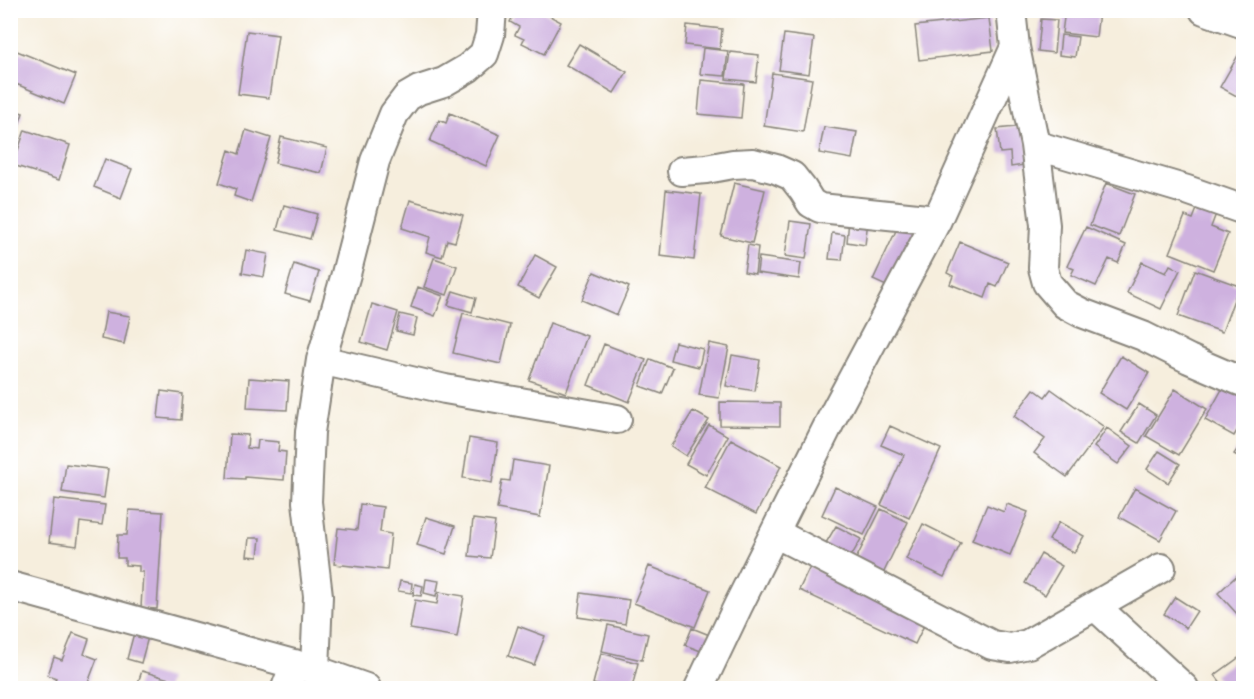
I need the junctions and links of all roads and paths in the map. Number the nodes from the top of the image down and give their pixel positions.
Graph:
1 (492, 10) edge
2 (1011, 10) edge
3 (1204, 10) edge
4 (1244, 24) edge
5 (1015, 47) junction
6 (1035, 145) junction
7 (682, 171) dead end
8 (1244, 210) edge
9 (937, 220) junction
10 (321, 360) junction
11 (1240, 381) dead end
12 (617, 418) dead end
13 (775, 533) junction
14 (1161, 568) dead end
15 (10, 586) edge
16 (1095, 606) junction
17 (299, 674) edge
18 (366, 688) edge
19 (699, 688) edge
20 (1184, 688) edge

1 - 10 street
2 - 5 street
3 - 4 street
5 - 6 street
5 - 9 street
6 - 8 street
6 - 11 street
7 - 9 street
9 - 13 street
10 - 12 street
10 - 17 street
13 - 16 street
13 - 19 street
14 - 16 street
15 - 17 street
16 - 20 street
17 - 18 street

